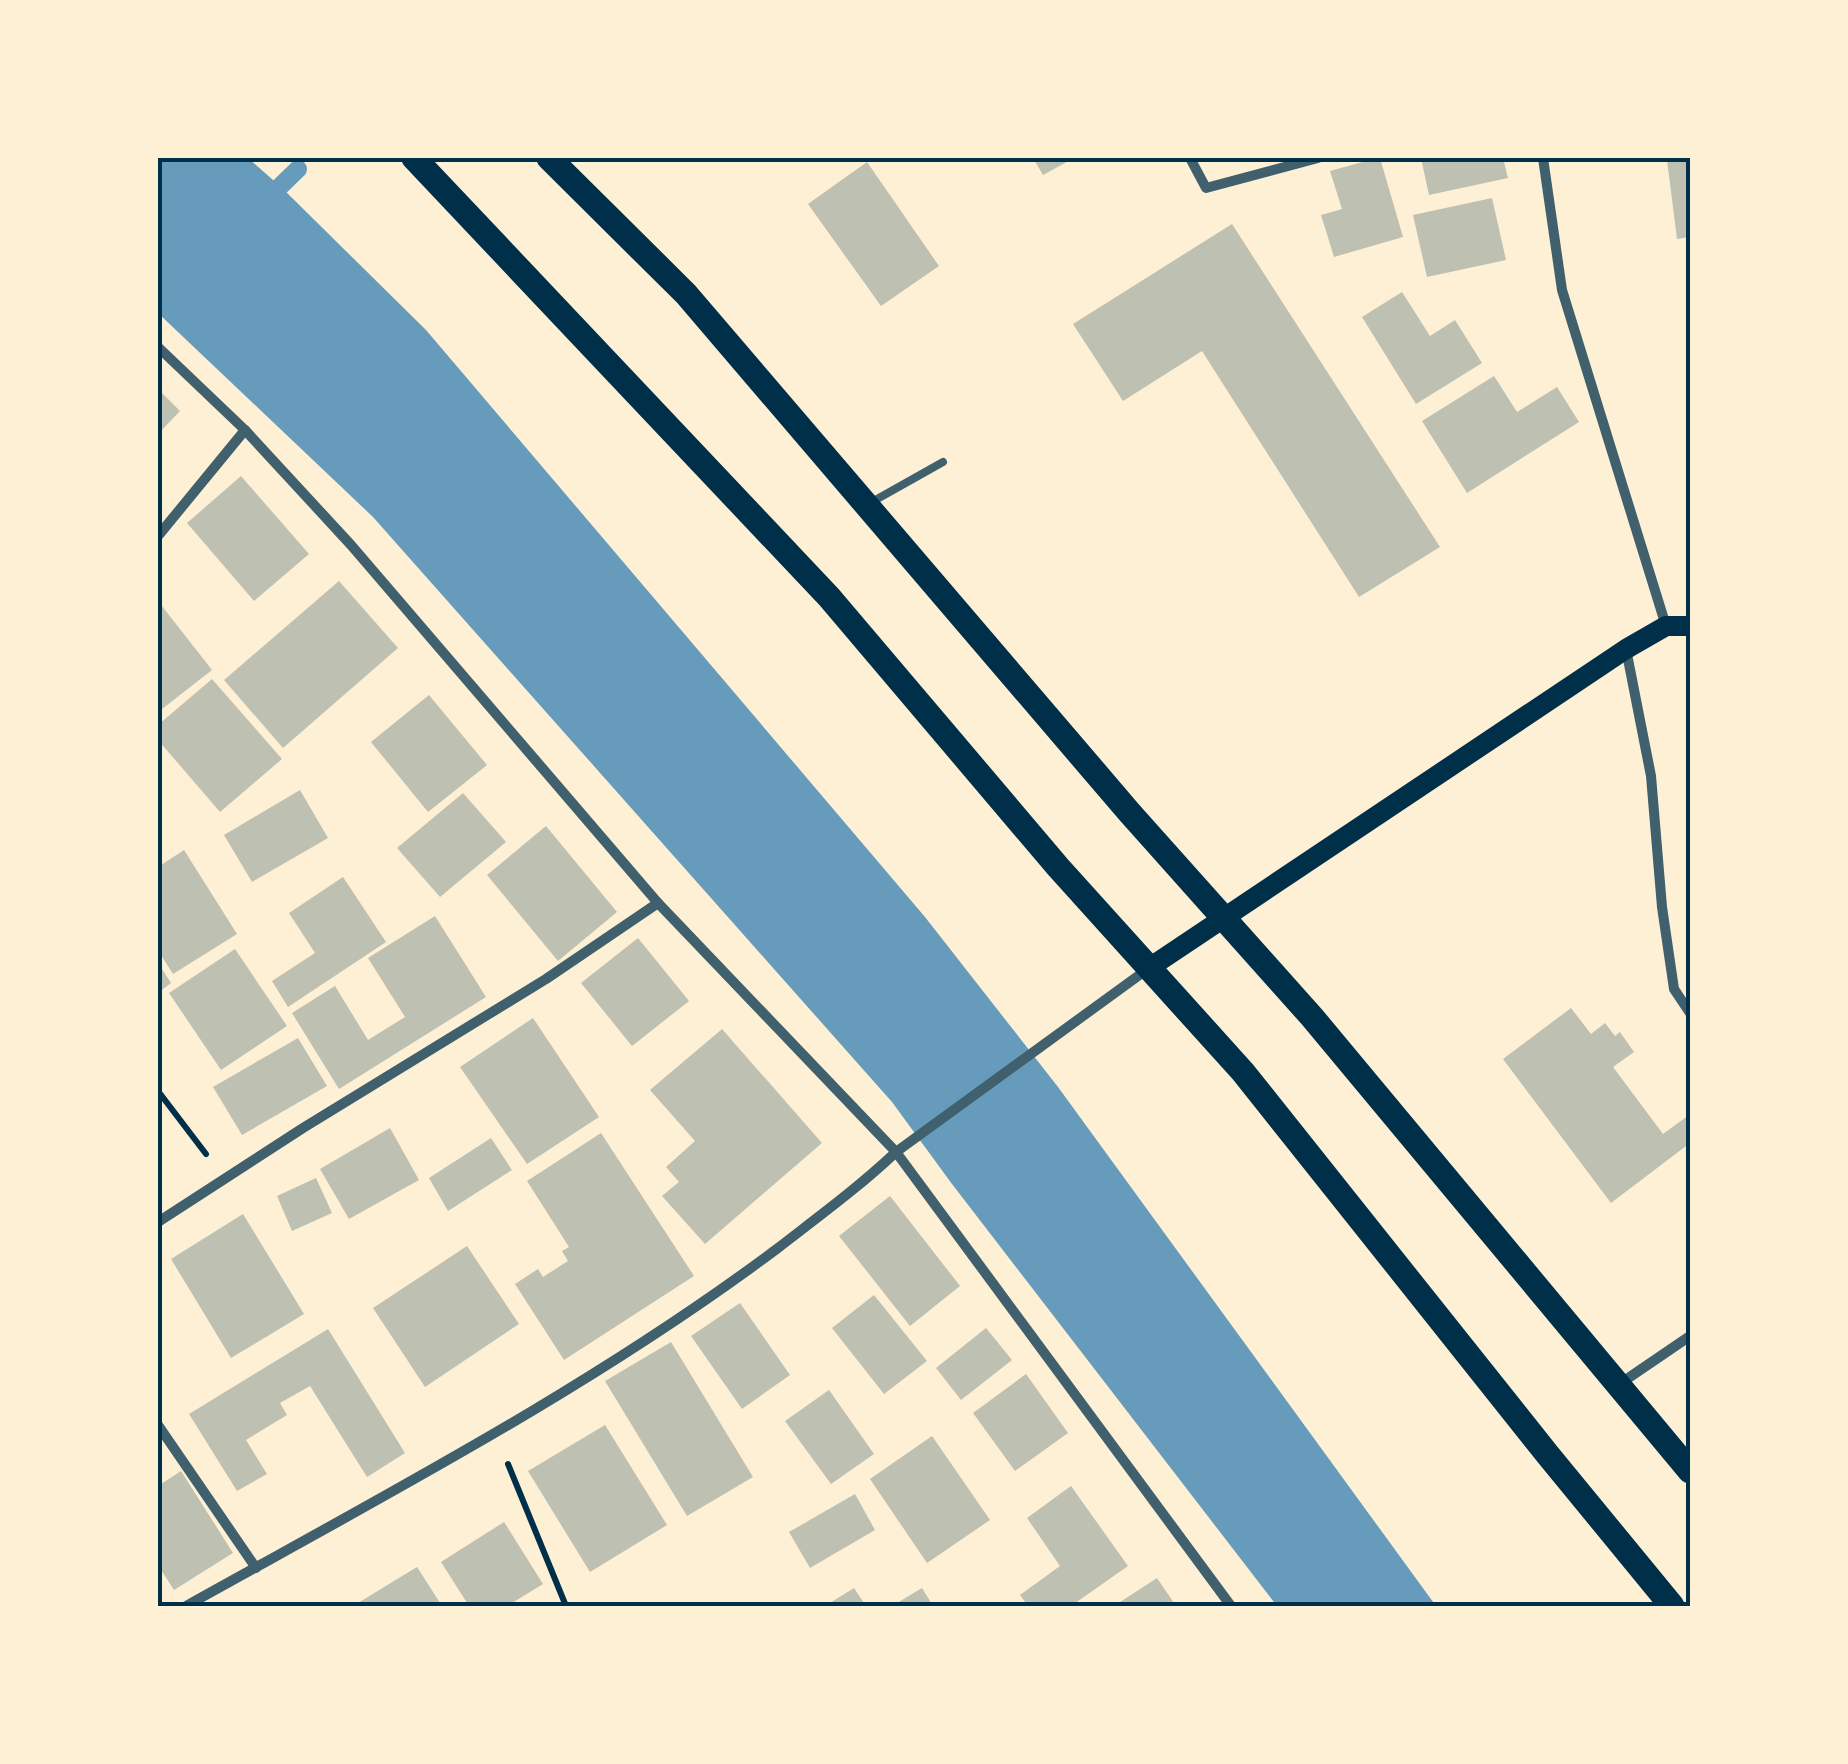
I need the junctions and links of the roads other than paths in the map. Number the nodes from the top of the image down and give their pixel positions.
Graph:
1 (414, 158) edge
2 (549, 158) edge
3 (1190, 158) edge
4 (1318, 158) edge
5 (1543, 158) edge
6 (158, 347) edge
7 (245, 430) junction
8 (944, 462) dead end
9 (866, 505) junction
10 (158, 536) edge
11 (1666, 626) junction
12 (1690, 626) edge
13 (1626, 648) junction
14 (658, 903) junction
15 (1225, 918) junction
16 (1149, 968) junction
17 (1690, 1013) edge
18 (896, 1152) junction
19 (158, 1222) edge
20 (1690, 1336) edge
21 (1620, 1384) junction
22 (158, 1425) edge
23 (1690, 1471) edge
24 (256, 1568) junction
25 (186, 1606) edge
26 (1231, 1606) edge
27 (1672, 1606) edge

1 - 16 main road
2 - 9 main road
3 - 4 street
5 - 11 street
6 - 7 street
7 - 10 street
7 - 14 street
8 - 9 lane
9 - 15 main road
11 - 12 main road
11 - 13 main road
13 - 15 main road
13 - 17 street
14 - 18 street
14 - 19 street
15 - 16 main road
15 - 21 main road
16 - 18 street
16 - 27 main road
18 - 24 street
18 - 26 street
20 - 21 street
21 - 23 main road
22 - 24 street
24 - 25 street

